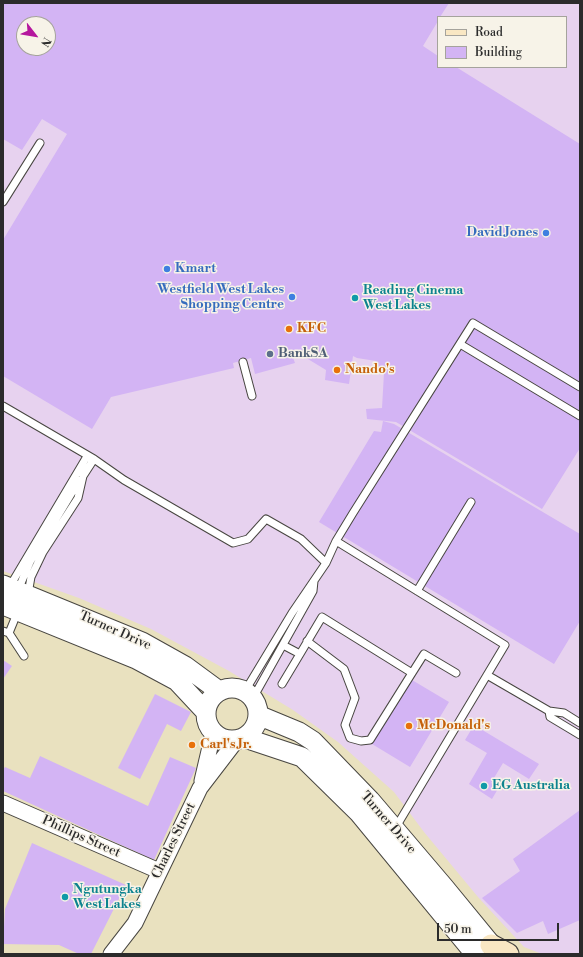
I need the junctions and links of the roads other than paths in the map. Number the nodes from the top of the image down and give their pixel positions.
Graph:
1 (40, 143) dead end
2 (3, 202) edge
3 (460, 344) junction
4 (243, 362) dead end
5 (580, 387) edge
6 (252, 396) dead end
7 (3, 406) edge
8 (580, 416) edge
9 (94, 459) junction
10 (83, 476) junction
11 (472, 502) dead end
12 (336, 540) junction
13 (326, 563) junction
14 (314, 580) junction
15 (418, 591) junction
16 (12, 598) edge
17 (6, 632) edge
18 (307, 641) junction
19 (283, 645) junction
20 (300, 654) junction
21 (24, 656) dead end
22 (412, 673) junction
23 (456, 673) dead end
24 (487, 675) junction
25 (282, 684) dead end
26 (219, 691) junction
27 (252, 701) junction
28 (206, 711) junction
29 (549, 712) junction
30 (580, 723) edge
31 (213, 734) junction
32 (580, 735) edge
33 (240, 739) junction
34 (200, 788) junction
35 (3, 803) edge
36 (395, 829) junction
37 (159, 871) junction
38 (493, 952) edge
39 (111, 954) edge

1 - 2 lane
3 - 5 lane
3 - 8 lane
3 - 12 lane
4 - 6 lane
7 - 9 lane
9 - 10 lane
9 - 13 lane
9 - 16 lane
10 - 16 lane
10 - 16 lane
11 - 15 lane
12 - 13 lane
12 - 15 lane
13 - 14 lane
14 - 19 lane
14 - 27 lane
15 - 24 lane
16 - 17 lane
16 - 26 street, Turner Drive
16 - 28 street, Turner Drive
17 - 21 lane
18 - 20 lane
18 - 22 lane
18 - 22 lane
19 - 20 lane
19 - 27 lane
20 - 25 lane
22 - 23 lane
24 - 29 lane
24 - 36 lane
26 - 27 street
26 - 28 street
27 - 33 street
27 - 36 street, Turner Drive
28 - 31 street
29 - 30 lane
29 - 32 lane
31 - 33 street
31 - 34 street, Charles Street
33 - 34 street, Charles Street
33 - 38 street, Turner Drive
34 - 37 street, Charles Street
35 - 37 street, Phillips Street
36 - 38 street, Turner Drive
37 - 39 street, Charles Street

